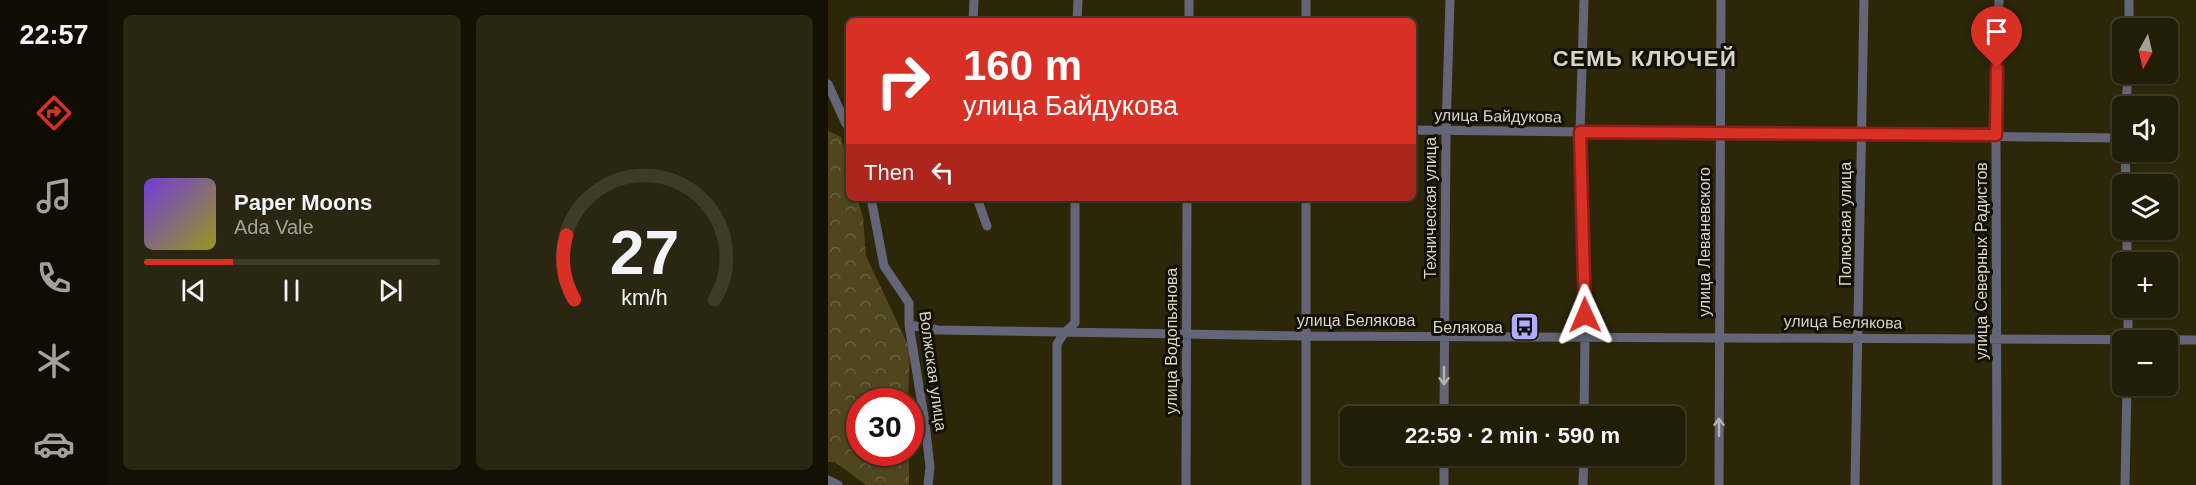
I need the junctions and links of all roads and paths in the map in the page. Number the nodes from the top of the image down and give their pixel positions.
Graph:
1 (974, 0) edge
2 (1078, 0) edge
3 (1189, 0) edge
4 (1306, 0) edge
5 (1450, 0) edge
6 (1584, 0) edge
7 (1721, 0) edge
8 (1864, 0) edge
9 (1998, 0) edge
10 (2130, 0) edge
11 (973, 18) edge
12 (1077, 18) edge
13 (1189, 18) edge
14 (1306, 18) edge
15 (2129, 18) edge
16 (828, 84) edge
17 (846, 123) edge
18 (1446, 129) junction
19 (1416, 130) edge
20 (1580, 132) junction
21 (1719, 135) junction
22 (1860, 135) junction
23 (1996, 135) junction
24 (2112, 138) edge
25 (872, 201) edge
26 (978, 201) edge
27 (1075, 201) edge
28 (1187, 201) edge
29 (1306, 201) edge
30 (987, 226) dead end
31 (909, 325) junction
32 (1064, 333) junction
33 (1186, 333) junction
34 (1445, 335) junction
35 (1305, 336) junction
36 (1719, 336) junction
37 (1585, 338) junction
38 (1860, 338) junction
39 (1997, 339) junction
40 (2112, 340) edge
41 (2178, 340) edge
42 (2196, 340) edge
43 (2127, 396) edge
44 (1444, 406) edge
45 (1584, 406) edge
46 (1444, 466) edge
47 (1584, 466) edge
48 (828, 480) edge
49 (838, 485) edge
50 (928, 485) edge
51 (1057, 485) edge
52 (1186, 485) edge
53 (1306, 485) edge
54 (1444, 485) edge
55 (1583, 485) edge
56 (1719, 485) edge
57 (1855, 485) edge
58 (1997, 485) edge
59 (2125, 485) edge

1 - 11 street
2 - 12 street
3 - 13 street
4 - 14 street
5 - 18 street, Техническая улица
6 - 20 street
7 - 21 street, улица Леваневского
8 - 22 street, Полюсная улица
9 - 23 street, улица Северных Радистов
10 - 15 street
16 - 17 street
18 - 19 street, улица Байдукова
18 - 20 street, улица Байдукова
18 - 34 street, Техническая улица
20 - 21 street, улица Байдукова
20 - 37 street
21 - 22 street, улица Байдукова
21 - 36 street, улица Леваневского
22 - 23 street, улица Байдукова
22 - 38 street, Полюсная улица
23 - 24 street, улица Байдукова
23 - 39 street, улица Северных Радистов
25 - 31 street, Волжская улица
26 - 30 street
27 - 32 street
28 - 33 street, улица Водопьянова
29 - 35 street
31 - 32 street, улица Белякова
31 - 50 street, Волжская улица
32 - 33 street, улица Белякова
32 - 51 street
33 - 35 street, улица Белякова
33 - 52 street, улица Водопьянова
34 - 35 street, улица Белякова
34 - 37 street, улица Белякова
34 -> 44 street, Техническая улица
35 - 53 street
36 - 37 street, улица Белякова
36 - 38 street, улица Белякова
56 -> 36 street, улица Леваневского
37 - 45 street
38 - 39 street, улица Белякова
38 - 57 street, Полюсная улица
39 - 40 street, улица Белякова
39 - 58 street, улица Северных Радистов
41 - 42 street, улица Белякова
43 - 59 street
46 - 54 street
47 - 55 street
48 - 49 street

